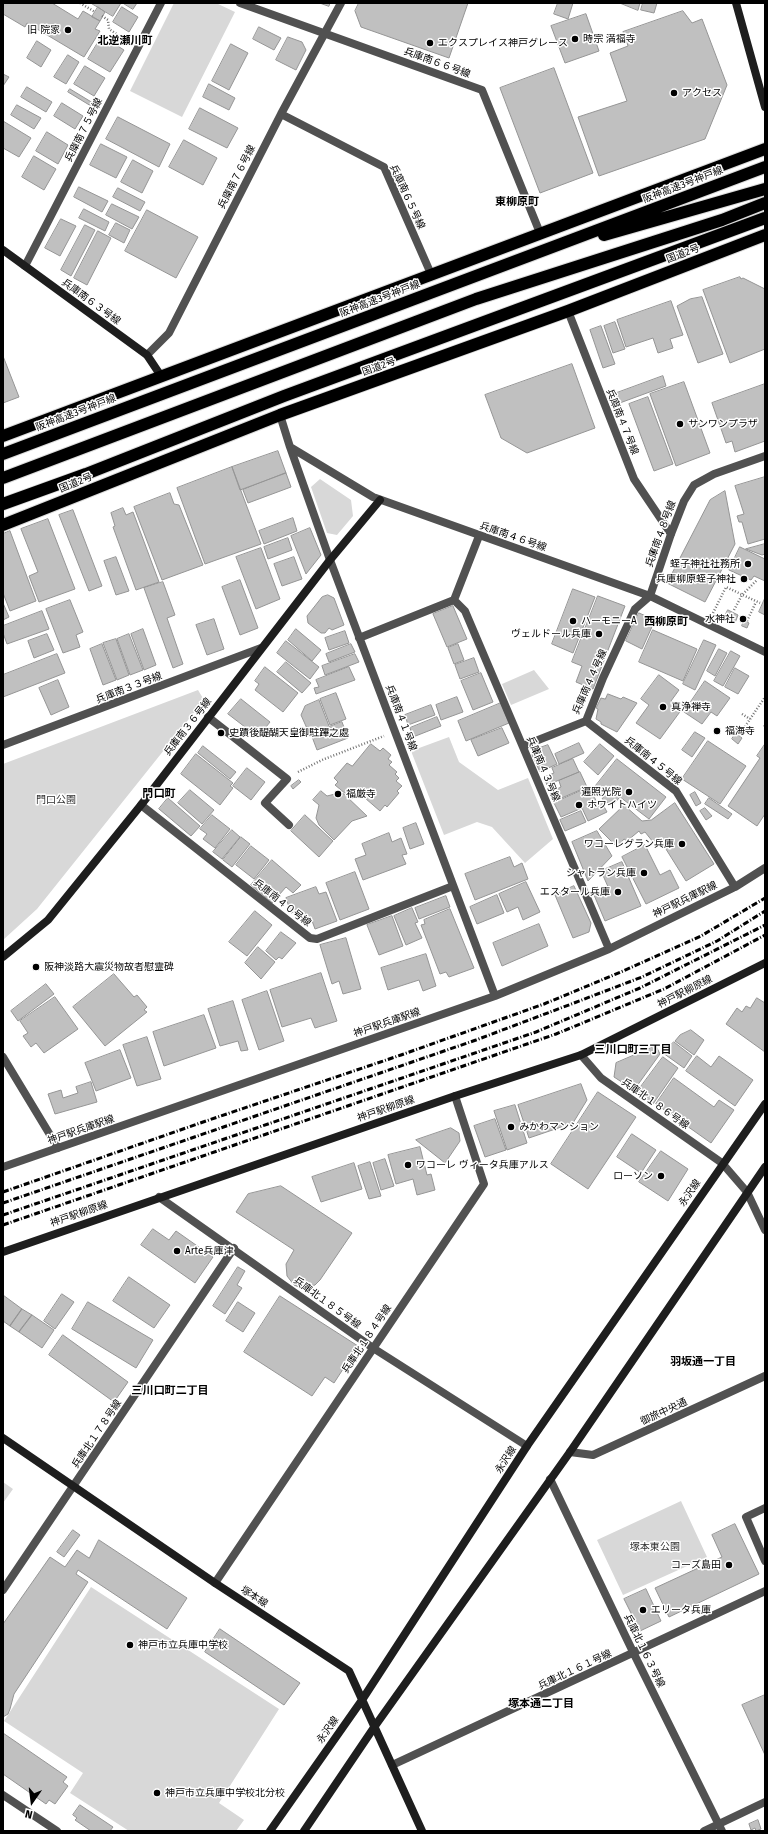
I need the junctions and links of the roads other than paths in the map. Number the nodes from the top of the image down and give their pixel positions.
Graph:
1 (161, 3) edge
2 (240, 3) edge
3 (341, 3) edge
4 (736, 3) edge
5 (325, 33) junction
6 (765, 107) edge
7 (281, 114) junction
8 (765, 149) edge
9 (765, 167) edge
10 (765, 189) edge
11 (765, 203) edge
12 (765, 218) edge
13 (540, 233) junction
14 (765, 235) edge
15 (3, 250) edge
16 (528, 256) junction
17 (25, 266) junction
18 (431, 274) junction
19 (568, 311) junction
20 (147, 355) junction
21 (162, 376) junction
22 (280, 416) junction
23 (3, 436) edge
24 (290, 448) junction
25 (3, 454) edge
26 (765, 456) edge
27 (3, 478) edge
28 (380, 500) junction
29 (3, 504) edge
30 (3, 525) edge
31 (671, 534) junction
32 (479, 536) junction
33 (330, 560) junction
34 (650, 596) junction
35 (454, 600) junction
36 (359, 638) junction
37 (261, 648) junction
38 (765, 652) edge
39 (208, 717) junction
40 (586, 721) junction
41 (3, 745) edge
42 (523, 746) junction
43 (141, 805) junction
44 (289, 825) dead end
45 (765, 868) edge
46 (453, 886) junction
47 (735, 887) junction
48 (609, 949) junction
49 (3, 957) edge
50 (765, 963) edge
51 (495, 996) junction
52 (581, 1055) junction
53 (3, 1057) edge
54 (455, 1096) junction
55 (765, 1104) edge
56 (58, 1148) junction
57 (722, 1163) junction
58 (3, 1167) edge
59 (765, 1167) edge
60 (747, 1192) junction
61 (159, 1197) junction
62 (765, 1230) edge
63 (234, 1248) junction
64 (3, 1252) edge
65 (373, 1348) junction
66 (765, 1376) edge
67 (3, 1438) edge
68 (527, 1446) junction
69 (570, 1452) junction
70 (550, 1479) junction
71 (73, 1487) junction
72 (765, 1508) edge
73 (765, 1561) edge
74 (215, 1583) junction
75 (3, 1590) edge
76 (765, 1591) edge
77 (634, 1654) junction
78 (362, 1700) junction
79 (375, 1726) junction
80 (392, 1765) junction
81 (3, 1795) edge
82 (765, 1802) edge
83 (46, 1828) edge
84 (720, 1828) edge
85 (57, 1831) edge
86 (270, 1831) edge
87 (304, 1831) edge
88 (422, 1831) edge
89 (704, 1831) edge

1 - 17 street, 兵庫南７５号線
2 - 5 street, 兵庫南６６号線
3 - 5 street, 兵庫南７６号線
4 - 6 street
5 - 7 street, 兵庫南７６号線
5 - 13 street, 兵庫南６６号線
7 - 18 street, 兵庫南６５号線
7 - 20 street, 兵庫南７６号線
8 - 13 highway
9 - 16 highway, 阪神高速3号神戸線
10 - 16 highway
11 - 27 highway
12 - 29 highway
13 - 18 highway
14 - 19 highway, 国道2号
15 - 17 street, 兵庫南６３号線
16 - 25 highway, 阪神高速3号神戸線
17 - 20 street, 兵庫南６３号線
18 - 21 highway
19 - 22 highway, 国道2号
19 - 31 street, 兵庫南４７号線
20 - 21 street, 兵庫南６３号線
21 - 23 highway
22 - 24 street
22 - 30 highway, 国道2号
24 - 28 street, 兵庫南４６号線
24 - 33 street, 兵庫南４１号線
26 - 31 street, 兵庫南４８号線
28 - 32 street, 兵庫南４６号線
28 - 33 street, 兵庫南３６号線
31 - 34 street, 兵庫南４８号線
32 - 34 street, 兵庫南４６号線
32 - 35 street
33 - 36 street, 兵庫南４１号線
33 - 37 street, 兵庫南３６号線
34 - 38 street, 兵庫南４６号線
34 - 40 street, 兵庫南４４号線
35 - 36 street
35 - 42 street, 兵庫南４３号線
36 - 46 street, 兵庫南４１号線
37 - 39 street, 兵庫南３６号線
37 - 41 street, 兵庫南３３号線
39 - 43 street, 兵庫南３６号線
39 - 44 street
40 - 42 street, 兵庫南４４号線
40 - 47 street, 兵庫南４５号線
42 - 48 street, 兵庫南４３号線
43 - 46 street, 兵庫南４０号線
43 - 49 street, 兵庫南３６号線
45 - 47 street, 神戸駅兵庫駅線
46 - 51 street, 兵庫南４１号線
47 - 48 street, 神戸駅兵庫駅線
48 - 51 street, 神戸駅兵庫駅線
50 - 52 street, 神戸駅柳原線
51 - 56 street, 神戸駅兵庫駅線
52 - 54 street, 神戸駅柳原線
52 - 57 street, 兵庫北１８６号線
53 - 56 street
54 - 61 street, 神戸駅柳原線
54 - 65 street, 兵庫北１８４号線
55 - 57 street, 永沢線
56 - 58 street, 神戸駅兵庫駅線
57 - 60 street, 兵庫北１８６号線
57 - 68 street, 永沢線
59 - 60 street
60 - 62 street, 兵庫北１８６号線
60 - 69 street
61 - 63 street, 兵庫北１８５号線
61 - 64 street, 神戸駅柳原線
63 - 65 street, 兵庫北１８５号線
63 - 71 street, 兵庫北１７８号線
65 - 68 street, 兵庫北１８５号線
65 - 74 street, 兵庫北１８４号線
66 - 69 street, 御旅中央通
67 - 71 street, 塚本線
68 - 78 street, 永沢線
69 - 70 street
70 - 77 street, 兵庫北１６３号線
70 - 79 street
71 - 74 street, 塚本線
71 - 75 street, 兵庫北１７８号線
72 - 73 street
74 - 78 street, 塚本線
76 - 77 street, 兵庫北１６１号線
77 - 80 street, 兵庫北１６１号線
77 - 84 street, 兵庫北１６３号線
78 - 79 street, 塚本線
78 - 86 street, 永沢線
79 - 80 street, 塚本線
79 - 87 street
80 - 88 street, 塚本線
81 - 83 street
82 - 84 street
83 - 85 street
84 - 89 street

